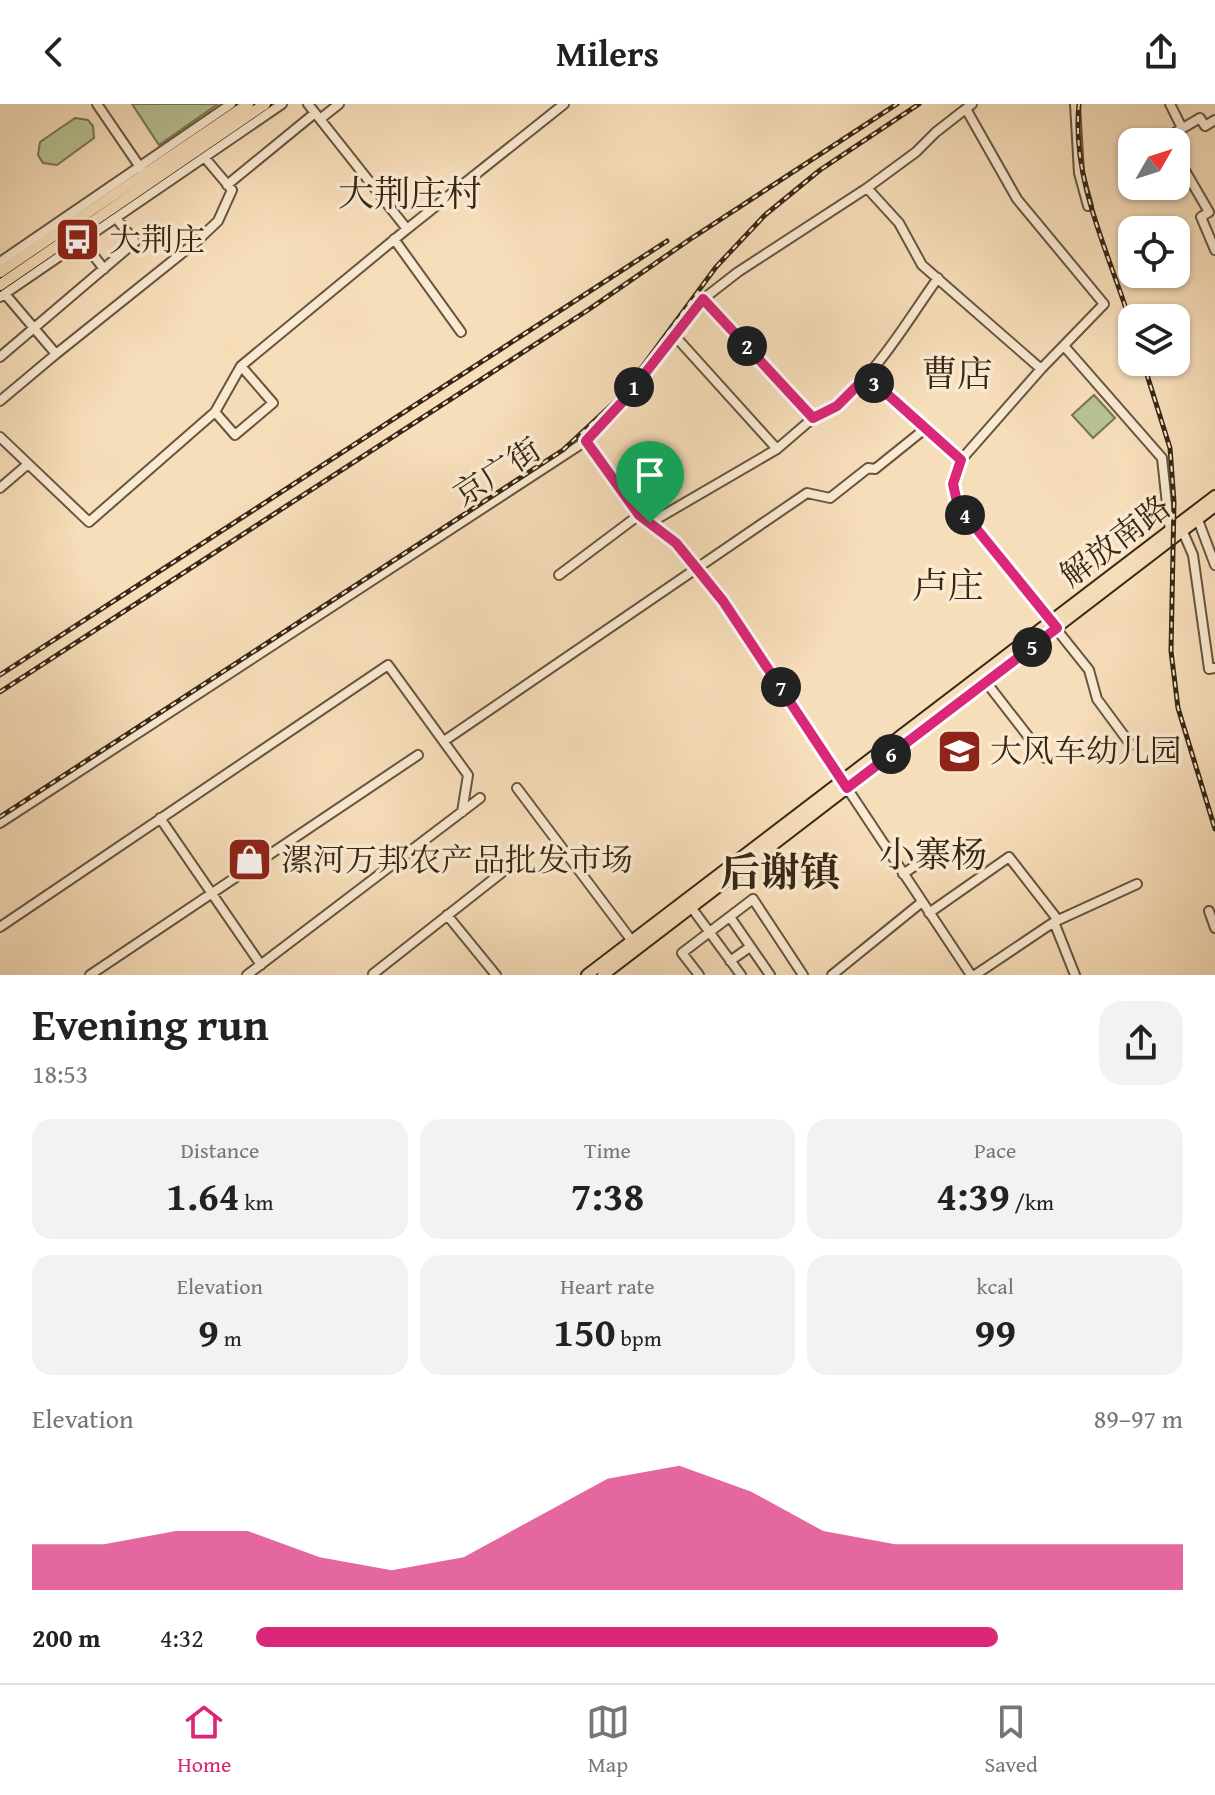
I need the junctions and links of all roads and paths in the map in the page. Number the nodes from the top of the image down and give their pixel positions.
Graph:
1 (97, 104) edge
2 (231, 104) edge
3 (248, 104) edge
4 (265, 104) edge
5 (282, 104) edge
6 (308, 104) edge
7 (339, 104) edge
8 (564, 104) edge
9 (1075, 104) edge
10 (1170, 104) edge
11 (969, 106) edge
12 (318, 116) junction
13 (1215, 120) edge
14 (1182, 128) joint
15 (205, 158) junction
16 (148, 178) junction
17 (1190, 179) edge
18 (227, 185) junction
19 (867, 188) junction
20 (1088, 206) dead end
21 (116, 218) junction
22 (74, 229) junction
23 (407, 229) junction
24 (394, 239) junction
25 (1215, 250) edge
26 (0, 262) edge
27 (104, 269) junction
28 (0, 272) edge
29 (938, 278) junction
30 (2, 292) edge
31 (703, 299) junction
32 (34, 328) junction
33 (461, 332) dead end
34 (674, 335) junction
35 (1064, 346) junction
36 (56, 354) junction
37 (0, 357) edge
38 (241, 366) junction
39 (1041, 369) junction
40 (867, 376) junction
41 (0, 401) edge
42 (215, 412) junction
43 (813, 418) junction
44 (926, 428) junction
45 (0, 437) edge
46 (586, 441) junction
47 (777, 449) junction
48 (961, 460) junction
49 (28, 464) junction
50 (0, 488) edge
51 (1215, 496) edge
52 (1215, 506) edge
53 (639, 515) junction
54 (1198, 520) junction
55 (650, 523) junction
56 (1170, 532) junction
57 (1183, 532) junction
58 (1215, 565) edge
59 (697, 569) junction
60 (559, 575) dead end
61 (1054, 625) junction
62 (1215, 668) edge
63 (986, 682) junction
64 (444, 741) junction
65 (1131, 745) dead end
66 (418, 755) dead end
67 (1045, 758) dead end
68 (845, 784) junction
69 (517, 788) dead end
70 (480, 798) dead end
71 (462, 812) junction
72 (160, 818) junction
73 (0, 823) edge
74 (931, 855) dead end
75 (519, 859) dead end
76 (903, 874) junction
77 (1137, 884) dead end
78 (213, 893) junction
79 (922, 902) junction
80 (691, 907) junction
81 (1209, 911) dead end
82 (929, 913) junction
83 (447, 915) junction
84 (730, 917) junction
85 (1056, 921) junction
86 (0, 927) edge
87 (1215, 928) edge
88 (709, 932) junction
89 (632, 941) junction
90 (750, 947) junction
91 (730, 961) junction
92 (261, 965) junction
93 (373, 974) edge
94 (90, 975) edge
95 (247, 975) edge
96 (496, 975) edge
97 (587, 975) edge
98 (603, 975) edge
99 (699, 975) edge
100 (740, 975) edge
101 (770, 975) edge
102 (803, 975) edge
103 (832, 975) edge
104 (973, 975) edge
105 (1075, 975) edge

1 - 16 street
2 - 16 street
3 - 16 main road
4 - 16 main road
5 - 15 street
6 - 12 street
7 - 12 street
8 - 23 street
9 - 20 street
10 - 14 street
11 - 19 street, 京广街
11 - 35 street
12 - 18 street
12 - 23 street
13 - 14 street
15 - 16 street
15 - 18 street
16 - 21 street
16 - 22 main road
16 - 22 street
17 - 25 street
18 - 36 street
19 - 29 street
19 - 31 street, 京广街
21 - 22 street
21 - 27 street
22 - 26 street
22 - 27 street
22 - 28 main road
22 - 30 main road
23 - 24 street
24 - 33 street
24 - 38 street
27 - 32 street
29 - 39 street
29 - 40 street
30 - 32 street
31 - 34 street, 京广街
31 - 43 street
32 - 36 street
32 - 37 street
34 - 46 street, 京广街
34 - 47 street
35 - 39 street
35 - 56 street
36 - 41 street
38 - 42 street
38 - 42 street
39 - 48 street
40 - 43 street
40 - 44 street
42 - 49 street
43 - 47 street
44 - 48 street
44 - 59 street
45 - 49 street
46 - 53 street
46 - 73 street, 京广街
47 - 55 street
48 - 61 street
49 - 50 street
51 - 56 main road, 解放南路
52 - 54 main road, 解放南路
53 - 55 street
53 - 60 street
54 - 57 main road, 解放南路
54 - 58 street
55 - 59 street
56 - 61 main road, 解放南路
57 - 61 main road, 解放南路
57 - 62 street
59 - 64 street
59 - 68 street
61 - 63 main road, 解放南路
61 - 65 street
61 - 68 main road, 解放南路
63 - 67 street
63 - 68 main road, 解放南路
64 - 71 street
64 - 72 street
66 - 78 street
68 - 76 street
68 - 80 main road, 解放南路
68 - 89 main road, 解放南路
69 - 89 street
70 - 71 street
71 - 92 street
72 - 78 street
72 - 86 street
74 - 76 street
75 - 83 street
76 - 79 street
77 - 85 street
78 - 92 street
78 - 94 street
79 - 82 street
79 - 103 street
80 - 88 street
80 - 98 main road, 解放南路
81 - 87 street
82 - 85 street
82 - 104 street
83 - 93 street
83 - 96 street
84 - 88 street
84 - 90 street
84 - 102 street
85 - 104 street
85 - 105 street
88 - 91 street
88 - 99 street
89 - 97 main road, 解放南路
90 - 91 street
90 - 101 street
91 - 100 street
92 - 95 street

